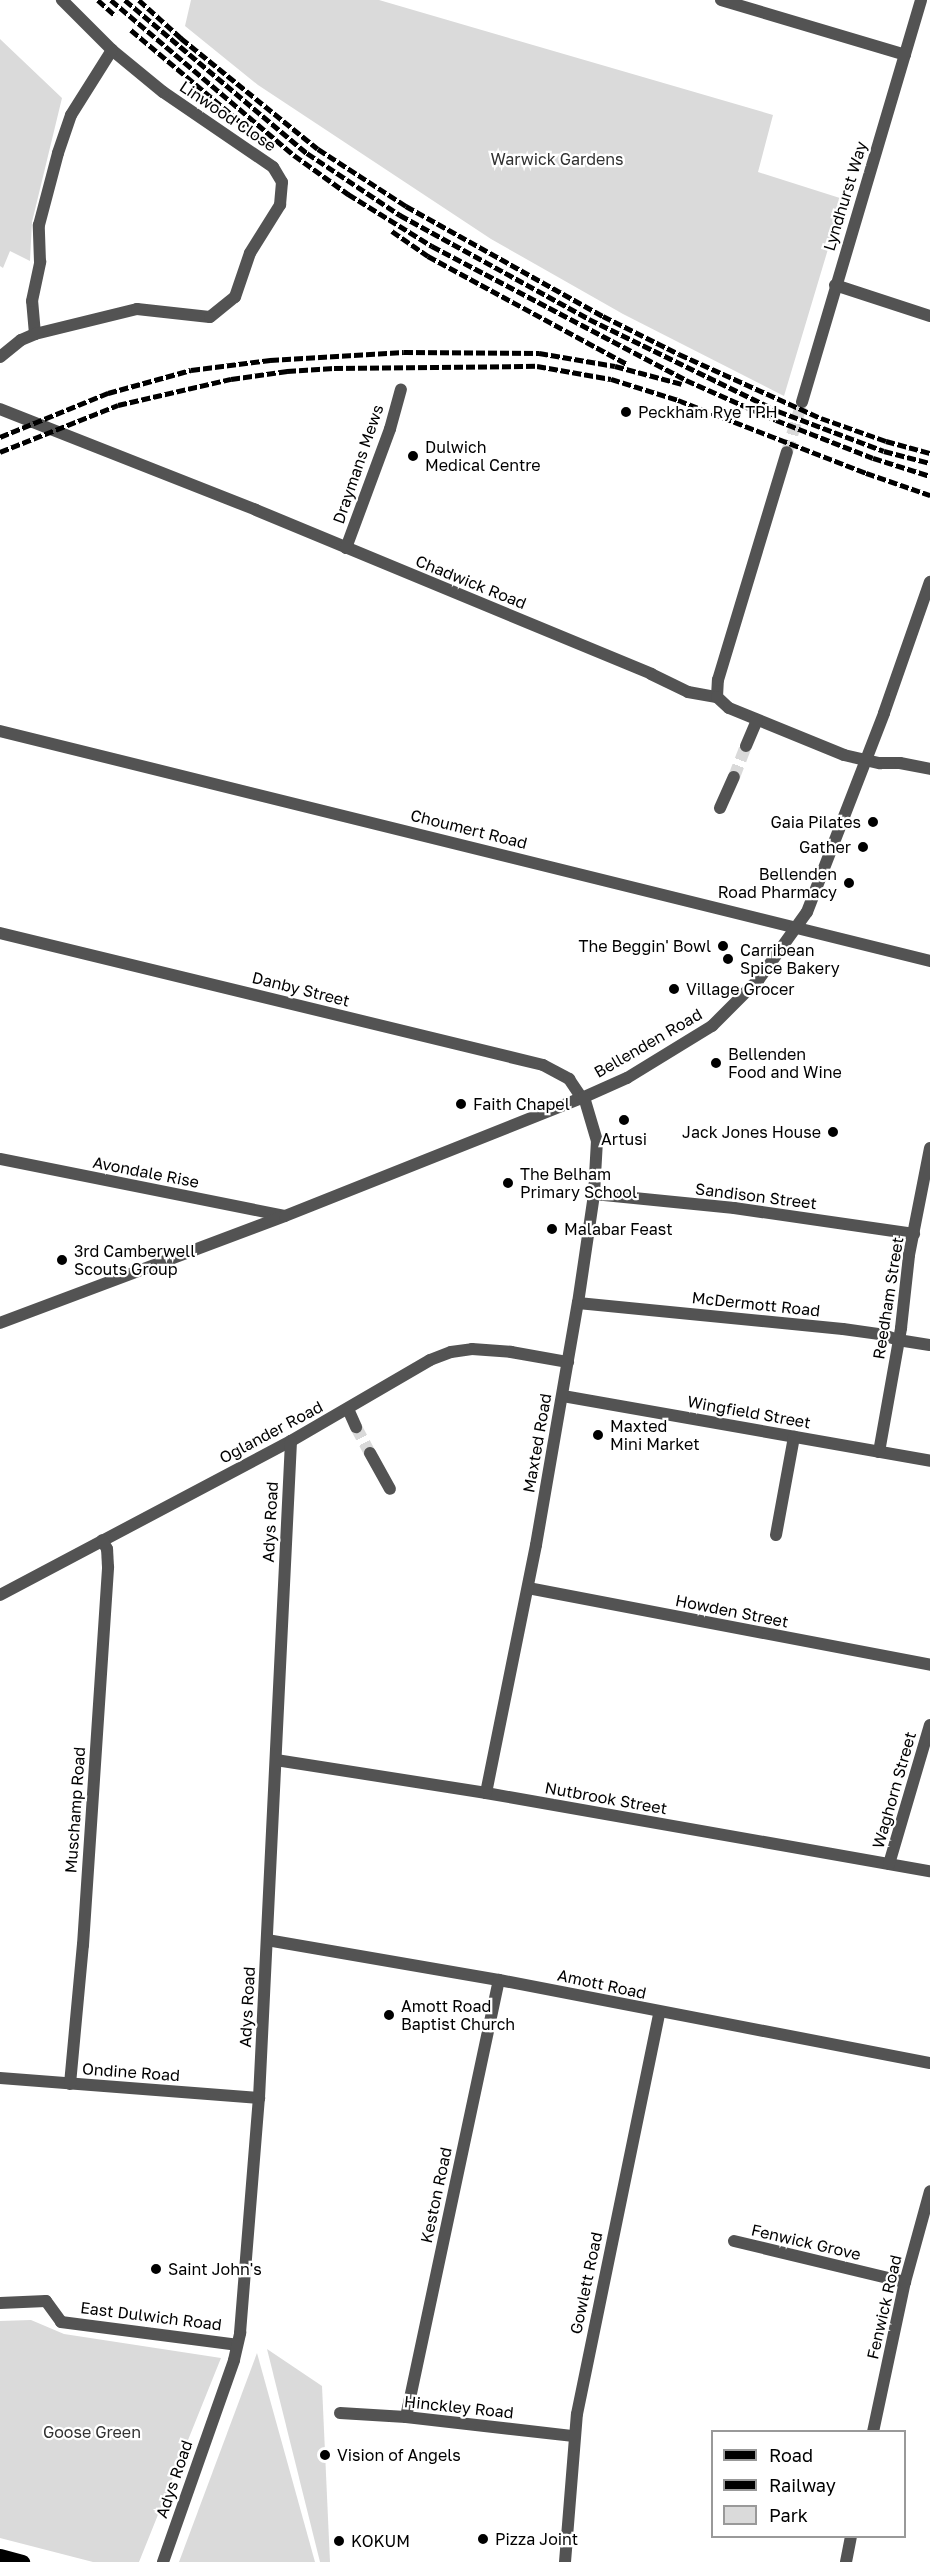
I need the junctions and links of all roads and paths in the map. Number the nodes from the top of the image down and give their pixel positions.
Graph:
1 (62, 0) edge
2 (721, 0) edge
3 (921, 0) edge
4 (112, 50) junction
5 (905, 55) junction
6 (835, 285) junction
7 (930, 316) edge
8 (35, 334) junction
9 (0, 357) edge
10 (401, 390) dead end
11 (802, 402) tunnel mouth
12 (0, 409) edge
13 (787, 452) tunnel mouth
14 (346, 548) junction
15 (930, 582) edge
16 (717, 697) junction
17 (757, 720) junction
18 (0, 731) edge
19 (746, 746) tunnel mouth
20 (864, 760) junction
21 (930, 769) edge
22 (734, 777) tunnel mouth
23 (720, 808) dead end
24 (798, 928) junction
25 (0, 933) edge
26 (930, 961) edge
27 (583, 1098) junction
28 (930, 1148) edge
29 (0, 1160) edge
30 (594, 1194) junction
31 (285, 1216) junction
32 (914, 1234) junction
33 (578, 1303) junction
34 (0, 1323) edge
35 (898, 1340) junction
36 (930, 1345) edge
37 (568, 1362) junction
38 (562, 1396) junction
39 (348, 1409) junction
40 (356, 1426) tunnel mouth
41 (794, 1437) junction
42 (291, 1441) junction
43 (879, 1452) junction
44 (370, 1453) tunnel mouth
45 (930, 1461) edge
46 (390, 1489) dead end
47 (776, 1535) dead end
48 (102, 1540) junction
49 (528, 1588) junction
50 (0, 1595) edge
51 (930, 1665) edge
52 (930, 1725) edge
53 (276, 1760) junction
54 (486, 1793) junction
55 (890, 1864) junction
56 (930, 1871) edge
57 (267, 1940) junction
58 (499, 1980) junction
59 (659, 2013) junction
60 (930, 2063) edge
61 (0, 2078) edge
62 (70, 2084) junction
63 (259, 2098) junction
64 (930, 2191) edge
65 (734, 2241) dead end
66 (905, 2282) junction
67 (0, 2303) edge
68 (237, 2345) junction
69 (340, 2414) dead end
70 (405, 2417) junction
71 (873, 2430) edge
72 (573, 2436) junction
73 (851, 2538) edge
74 (0, 2556) edge
75 (22, 2562) edge
76 (163, 2562) edge
77 (565, 2562) edge
78 (846, 2562) edge

1 - 4 street, Linwood Close
2 - 5 street
3 - 5 street, Lyndhurst Way
4 - 8 street
4 - 8 street, Linwood Close
5 - 6 street, Lyndhurst Way
6 - 7 street
6 - 11 street, Lyndhurst Way
8 - 9 street, Linwood Close
10 - 14 street, Draymans Mews
12 - 14 street, Chadwick Road
13 - 16 street
14 - 16 street, Chadwick Road
15 - 20 street, Bellenden Road
16 - 17 street, Chadwick Road
17 - 19 street
17 - 20 street, Chadwick Road
18 - 24 street, Choumert Road
20 - 21 street, Chadwick Road
20 - 24 street, Bellenden Road
22 - 23 street
24 - 26 street, Choumert Road
24 - 27 street, Bellenden Road
25 - 27 street, Danby Street
27 - 30 street, Maxted Road
27 - 31 street, Bellenden Road
28 - 32 street, Reedham Street
29 - 31 street, Avondale Rise
30 - 32 street, Sandison Street
30 - 33 street, Maxted Road
31 - 34 street, Bellenden Road
32 - 35 street, Reedham Street
33 - 35 street, McDermott Road
33 - 37 street, Maxted Road
35 - 36 street, McDermott Road
35 - 43 street, Reedham Street
37 - 38 street, Maxted Road
37 - 39 street, Oglander Road
38 - 41 street, Wingfield Street
38 - 49 street, Maxted Road
39 - 40 street
39 - 42 street, Oglander Road
41 - 43 street, Wingfield Street
41 - 47 street
42 - 48 street, Oglander Road
42 - 53 street, Adys Road
43 - 45 street, Wingfield Street
44 - 46 street
48 - 50 street, Oglander Road
48 - 62 street, Muschamp Road
49 - 51 street, Howden Street
49 - 54 street, Maxted Road
52 - 55 street, Waghorn Street
53 - 54 street, Nutbrook Street
53 - 57 street, Adys Road
54 - 55 street, Nutbrook Street
55 - 56 street, Nutbrook Street
57 - 58 street, Amott Road
57 - 63 street, Adys Road
58 - 59 street, Amott Road
58 - 70 street, Keston Road
59 - 60 street, Amott Road
59 - 72 street, Gowlett Road
61 - 62 street, Ondine Road
62 - 63 street, Ondine Road
63 - 68 street, Adys Road
64 - 66 street, Fenwick Road
65 - 66 street, Fenwick Grove
66 - 71 street, Fenwick Road
67 - 68 street, East Dulwich Road
68 - 76 street, Adys Road
69 - 70 street, Hinckley Road
70 - 72 street, Hinckley Road
72 - 77 street, Gowlett Road
73 - 78 street
74 - 75 main road

